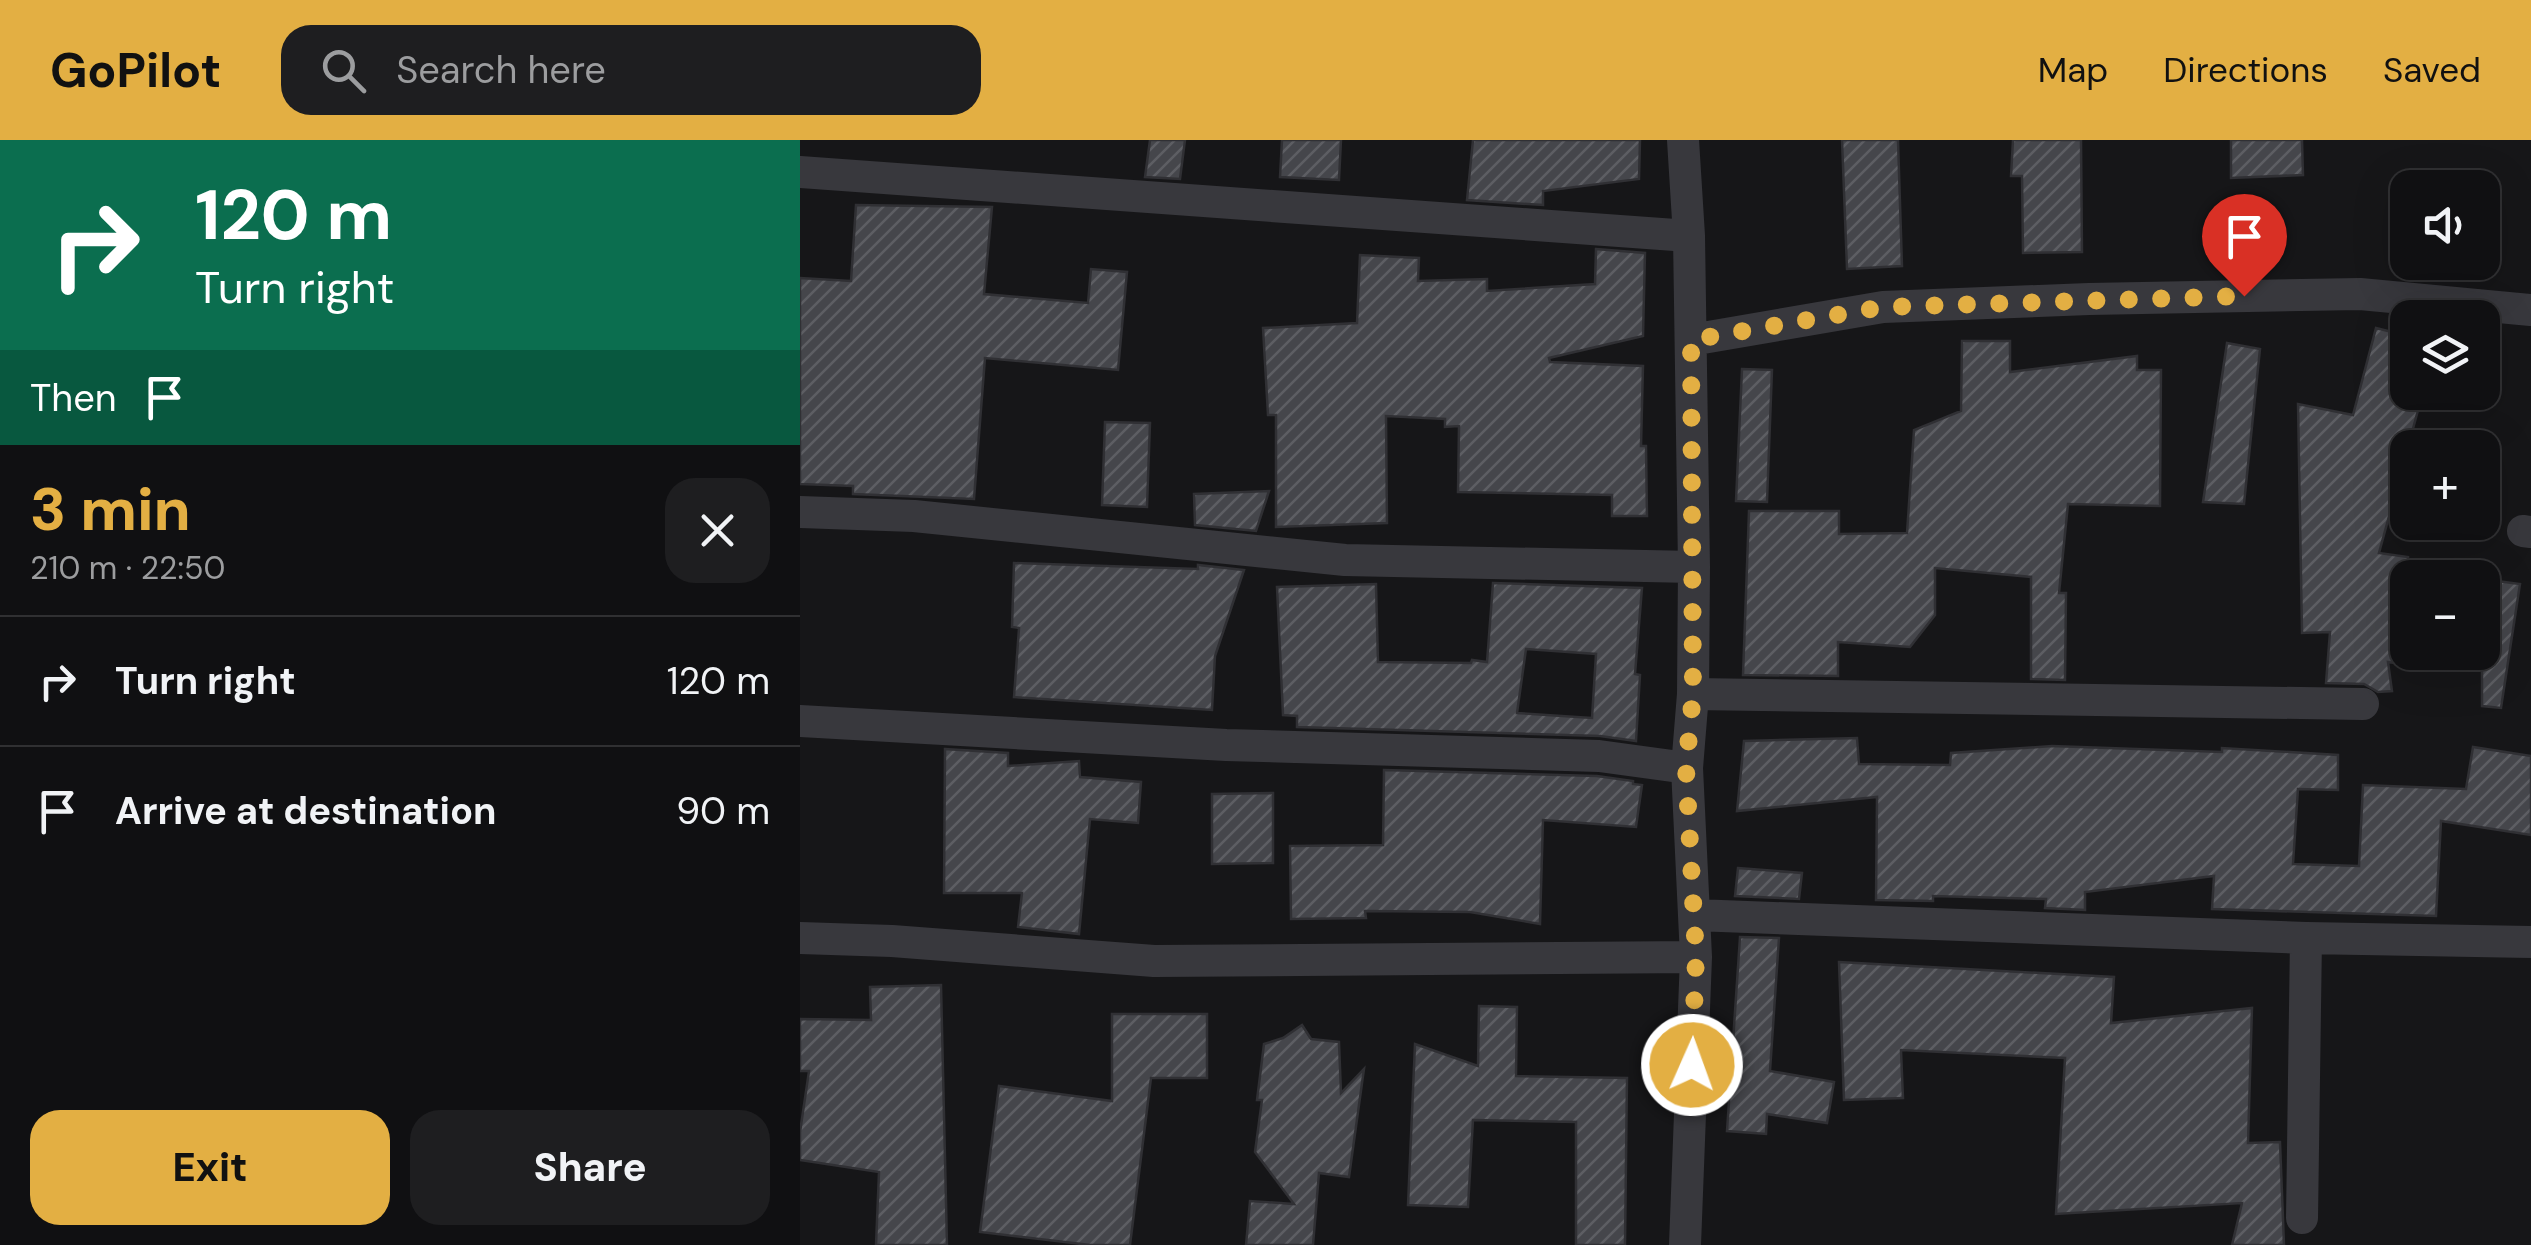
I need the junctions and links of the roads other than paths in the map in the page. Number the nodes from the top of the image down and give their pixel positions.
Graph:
1 (1683, 140) edge
2 (800, 172) edge
3 (1688, 236) junction
4 (2531, 310) edge
5 (1691, 340) junction
6 (800, 512) edge
7 (1694, 567) junction
8 (1693, 694) junction
9 (2363, 704) dead end
10 (800, 721) edge
11 (1686, 768) junction
12 (1695, 914) junction
13 (800, 938) edge
14 (2306, 938) junction
15 (2531, 942) edge
16 (1696, 956) junction
17 (2302, 1218) dead end
18 (1685, 1245) edge

1 - 3 street
2 - 3 street
3 - 5 street
4 - 5 street
5 - 7 street
6 - 7 street
7 - 8 street
8 - 9 street
8 - 11 street
10 - 11 street
11 - 12 street
12 - 14 street
12 - 16 street
13 - 16 street
14 - 15 street
14 - 17 street
16 - 18 street

